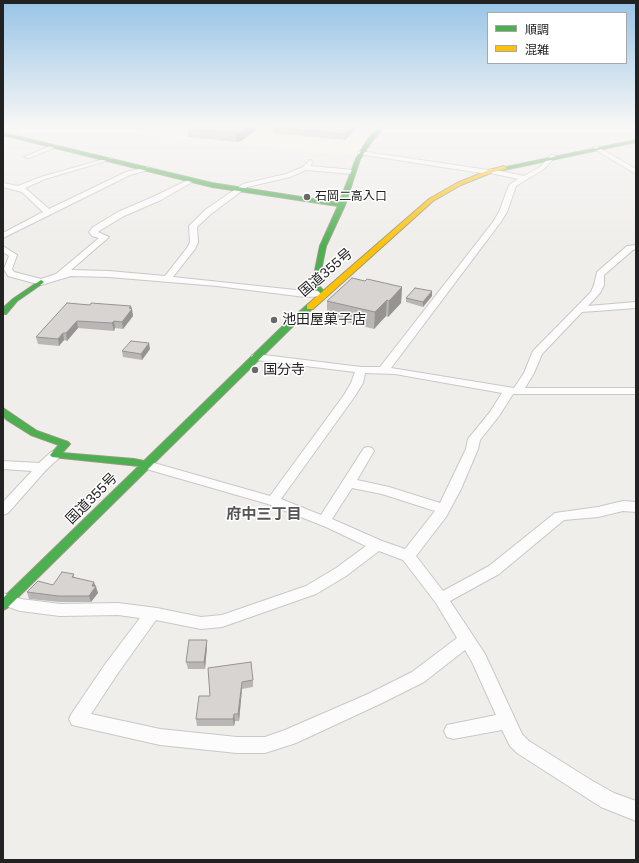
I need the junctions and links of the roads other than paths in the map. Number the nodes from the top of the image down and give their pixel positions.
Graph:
1 (86, 166) edge
2 (136, 166) edge
3 (306, 166) edge
4 (316, 166) edge
5 (356, 166) edge
6 (451, 166) edge
7 (513, 166) edge
8 (544, 166) edge
9 (626, 166) edge
10 (148, 169) junction
11 (354, 172) junction
12 (490, 172) junction
13 (636, 172) edge
14 (524, 178) junction
15 (192, 180) junction
16 (3, 184) edge
17 (20, 188) junction
18 (238, 189) junction
19 (342, 204) junction
20 (48, 212) junction
21 (3, 236) edge
22 (636, 247) edge
23 (3, 248) edge
24 (58, 276) junction
25 (167, 279) junction
26 (41, 282) junction
27 (324, 294) junction
28 (636, 305) edge
29 (579, 309) junction
30 (3, 312) edge
31 (256, 357) junction
32 (361, 370) junction
33 (384, 370) junction
34 (513, 391) junction
35 (636, 391) edge
36 (3, 411) edge
37 (368, 451) dead end
38 (55, 455) junction
39 (3, 465) edge
40 (146, 465) junction
41 (42, 467) junction
42 (349, 483) junction
43 (273, 501) junction
44 (636, 507) edge
45 (3, 510) edge
46 (443, 510) junction
47 (324, 521) junction
48 (377, 545) junction
49 (408, 556) junction
50 (441, 599) junction
51 (4, 602) edge
52 (152, 614) junction
53 (466, 640) junction
54 (507, 721) junction
55 (453, 731) dead end
56 (636, 811) edge

1 - 17 street
2 - 10 main road
3 - 18 street
4 - 11 street
5 - 11 main road
6 - 12 street
7 - 12 main road, 国道355号
8 - 14 street
9 - 13 street
10 - 15 main road
10 - 20 street
11 - 19 main road
12 - 14 street
12 - 27 main road, 国道355号
14 - 33 street
15 - 18 main road
15 - 24 street
16 - 17 street
17 - 20 street
18 - 19 main road
18 - 25 street
19 - 27 main road
20 - 21 street
22 - 29 street
23 - 26 street
24 - 25 street
24 - 26 street
25 - 27 street
26 - 30 main road
27 - 31 main road, 国道355号
28 - 29 street
29 - 34 street
31 - 32 street
31 - 40 main road, 国道355号
32 - 33 street
32 - 43 street
33 - 34 street
34 - 35 street
34 - 46 street
36 - 38 main road
37 - 42 street
38 - 40 main road
38 - 41 street
39 - 41 street
40 - 43 street
40 - 51 main road, 国道355号
41 - 45 street
42 - 46 street
42 - 47 street
43 - 47 street
44 - 50 street
46 - 49 street
47 - 48 street
48 - 49 street
48 - 52 street
49 - 50 street
50 - 53 street
51 - 52 street
52 - 53 street
53 - 54 street
54 - 55 street
54 - 56 street

